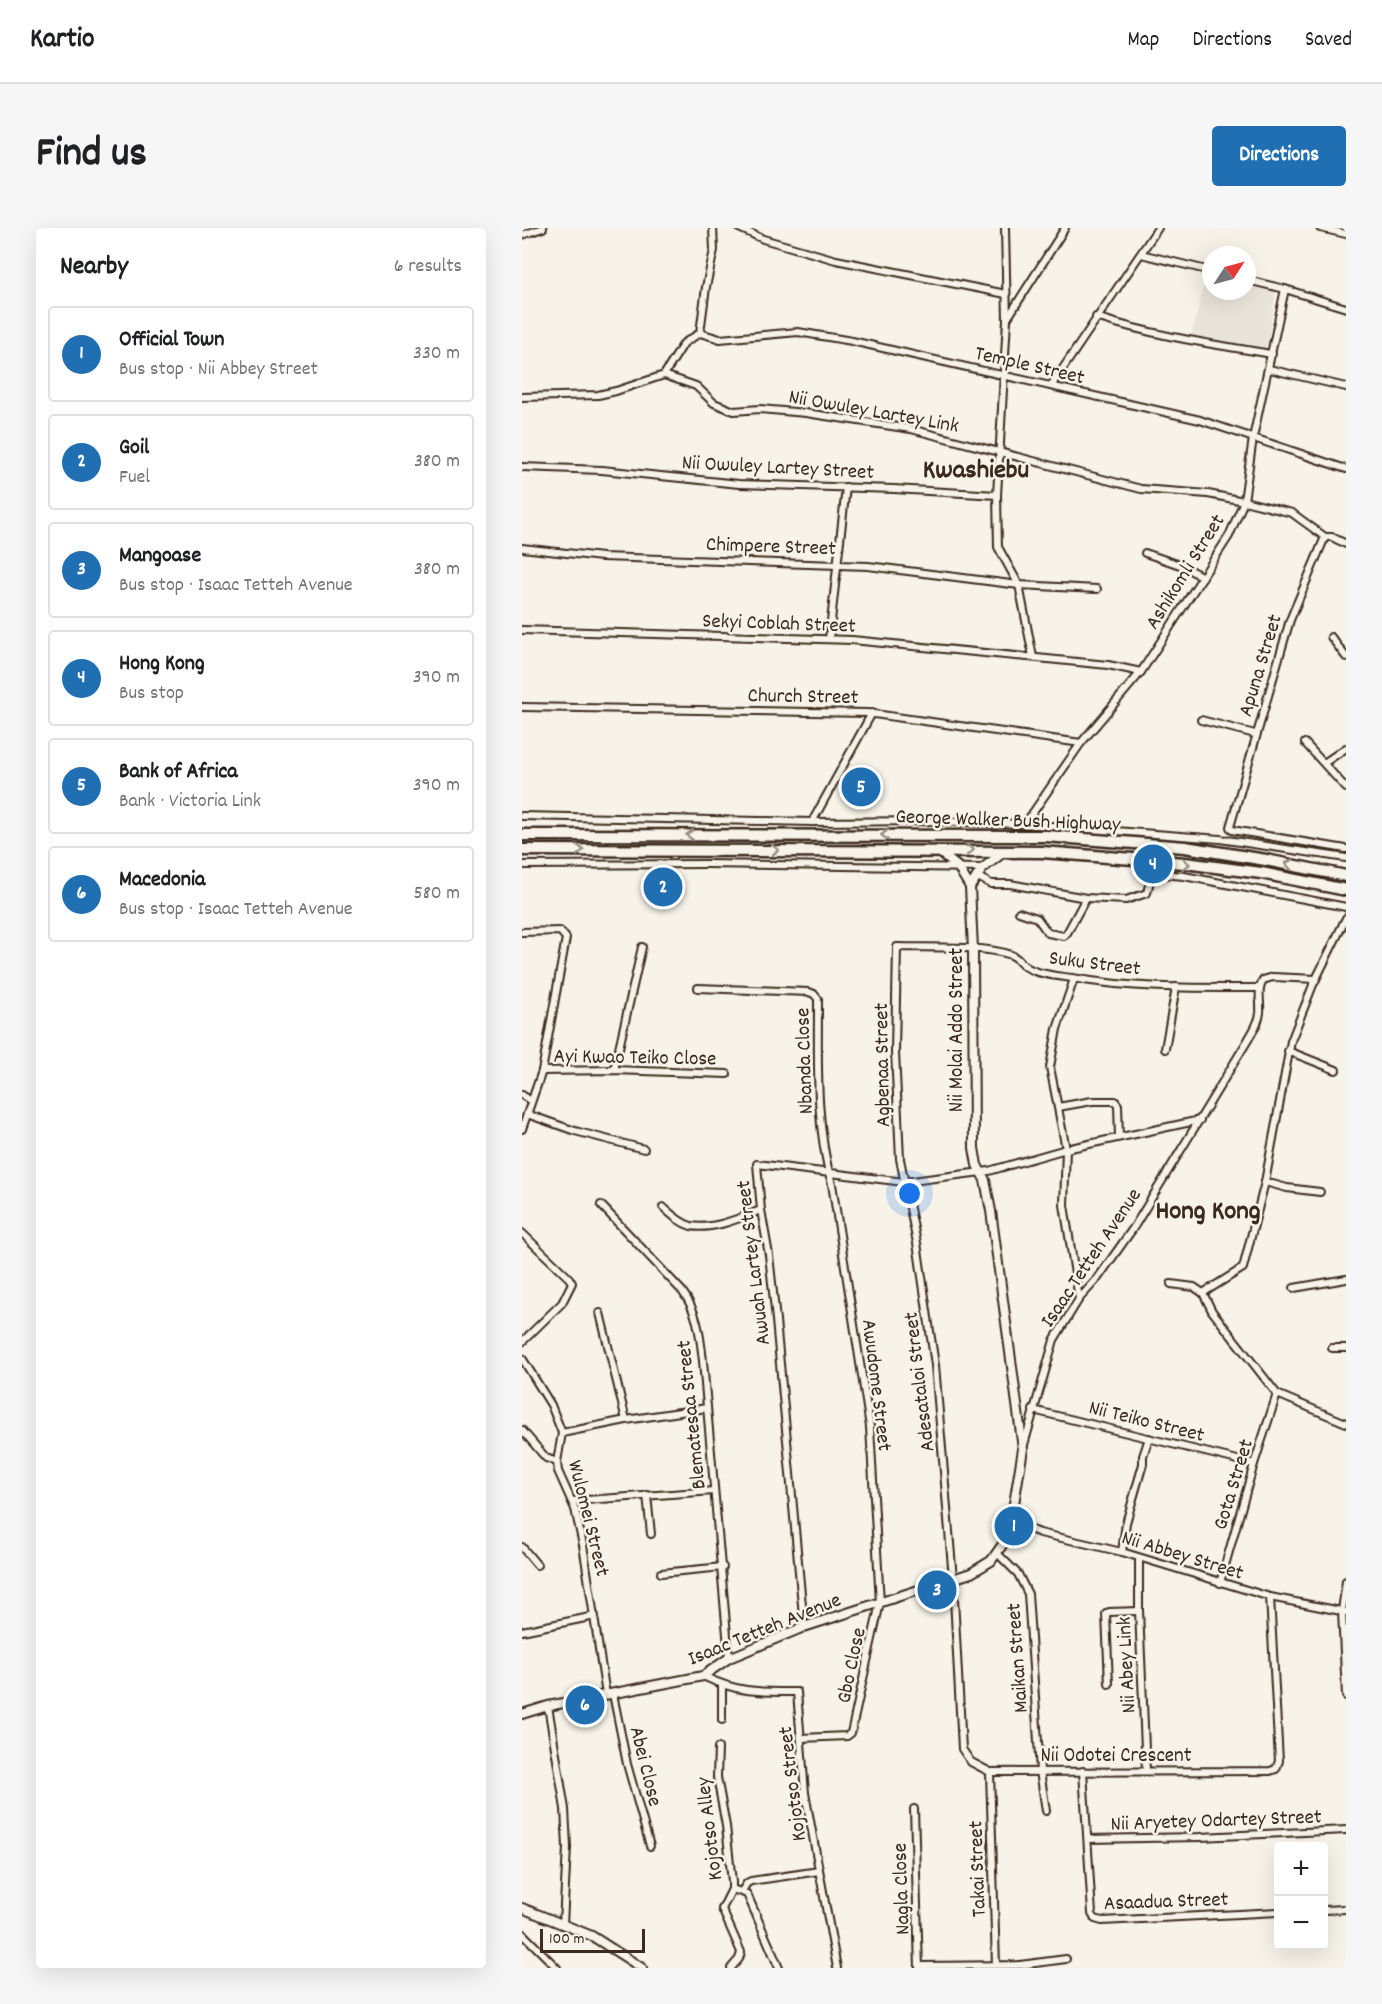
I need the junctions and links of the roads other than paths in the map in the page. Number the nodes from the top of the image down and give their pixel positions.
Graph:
1 (543, 228) edge
2 (713, 228) edge
3 (739, 228) edge
4 (1005, 228) edge
5 (1065, 228) edge
6 (1158, 228) edge
7 (1320, 228) edge
8 (1346, 234) edge
9 (522, 235) edge
10 (1141, 254) junction
11 (1202, 269) edge
12 (1256, 282) edge
13 (1285, 289) junction
14 (1006, 294) junction
15 (1346, 308) edge
16 (1096, 317) junction
17 (1007, 320) junction
18 (700, 333) junction
19 (1272, 354) junction
20 (1269, 369) junction
21 (1004, 374) junction
22 (664, 375) junction
23 (1051, 386) junction
24 (1346, 387) edge
25 (522, 397) edge
26 (1253, 438) junction
27 (1000, 452) junction
28 (522, 467) edge
29 (1346, 469) edge
30 (846, 487) junction
31 (997, 495) junction
32 (1244, 501) junction
33 (1328, 537) junction
34 (1346, 539) edge
35 (1346, 544) edge
36 (522, 548) edge
37 (1145, 553) dead end
38 (837, 564) junction
39 (1203, 577) junction
40 (1019, 585) junction
41 (1097, 589) dead end
42 (522, 630) edge
43 (1331, 637) dead end
44 (829, 639) junction
45 (1034, 657) junction
46 (1346, 657) edge
47 (1141, 672) junction
48 (522, 707) edge
49 (872, 714) junction
50 (1201, 720) dead end
51 (1256, 734) junction
52 (1082, 743) junction
53 (1305, 743) dead end
54 (1346, 748) edge
55 (1324, 763) junction
56 (1346, 788) edge
57 (522, 816) edge
58 (813, 822) junction
59 (1025, 824) junction
60 (522, 829) edge
61 (522, 835) edge
62 (554, 835) junction
63 (1346, 849) edge
64 (522, 850) edge
65 (1006, 850) junction
66 (938, 851) junction
67 (1346, 858) edge
68 (522, 865) edge
69 (958, 867) junction
70 (983, 868) junction
71 (976, 876) junction
72 (1346, 876) edge
73 (970, 887) junction
74 (1346, 890) edge
75 (1086, 898) junction
76 (1346, 907) edge
77 (1019, 912) dead end
78 (1346, 918) edge
79 (522, 932) edge
80 (642, 947) dead end
81 (897, 947) joint
82 (973, 949) junction
83 (1074, 979) junction
84 (1316, 979) junction
85 (1176, 987) junction
86 (698, 988) dead end
87 (1259, 988) junction
88 (1165, 1048) dead end
89 (1288, 1051) junction
90 (614, 1070) junction
91 (1336, 1070) dead end
92 (542, 1071) junction
93 (727, 1074) dead end
94 (522, 1095) edge
95 (531, 1101) junction
96 (1058, 1107) junction
97 (527, 1114) junction
98 (1200, 1120) junction
99 (522, 1129) edge
100 (1119, 1137) junction
101 (644, 1149) dead end
102 (1066, 1149) junction
103 (829, 1172) junction
104 (980, 1172) junction
105 (904, 1182) junction
106 (1265, 1182) junction
107 (1320, 1192) dead end
108 (601, 1205) dead end
109 (663, 1207) dead end
110 (760, 1210) junction
111 (522, 1233) edge
112 (1346, 1279) edge
113 (1171, 1284) dead end
114 (1294, 1288) dead end
115 (1203, 1293) junction
116 (1079, 1299) junction
117 (600, 1313) dead end
118 (522, 1342) edge
119 (1332, 1348) dead end
120 (1346, 1348) edge
121 (522, 1358) edge
122 (1277, 1394) junction
123 (707, 1408) junction
124 (1033, 1410) junction
125 (626, 1420) junction
126 (1346, 1422) edge
127 (522, 1430) edge
128 (562, 1433) junction
129 (1149, 1438) junction
130 (1023, 1449) junction
131 (557, 1462) junction
132 (1254, 1464) junction
133 (714, 1491) junction
134 (647, 1495) junction
135 (572, 1501) junction
136 (1011, 1522) junction
137 (651, 1534) dead end
138 (522, 1546) edge
139 (1122, 1552) junction
140 (998, 1554) junction
141 (1139, 1558) junction
142 (537, 1565) dead end
143 (723, 1567) junction
144 (661, 1573) dead end
145 (953, 1580) junction
146 (1346, 1581) edge
147 (1220, 1583) junction
148 (1270, 1597) junction
149 (880, 1603) junction
150 (1139, 1611) junction
151 (1344, 1612) edge
152 (595, 1616) junction
153 (804, 1627) junction
154 (522, 1631) edge
155 (729, 1658) junction
156 (703, 1676) junction
157 (1109, 1684) dead end
158 (722, 1685) junction
159 (610, 1695) junction
160 (1346, 1696) edge
161 (548, 1706) junction
162 (522, 1714) edge
163 (723, 1720) dead end
164 (801, 1738) junction
165 (718, 1748) dead end
166 (1040, 1771) junction
167 (1083, 1771) junction
168 (1146, 1771) junction
169 (990, 1772) junction
170 (914, 1809) dead end
171 (1046, 1811) dead end
172 (1346, 1830) edge
173 (1088, 1839) junction
174 (650, 1846) dead end
175 (819, 1871) junction
176 (732, 1889) junction
177 (742, 1891) junction
178 (522, 1908) edge
179 (1346, 1909) edge
180 (1328, 1910) edge
181 (1274, 1912) edge
182 (563, 1924) junction
183 (522, 1933) edge
184 (1066, 1959) dead end
185 (996, 1965) junction
186 (919, 1967) edge
187 (557, 1968) edge
188 (642, 1968) edge
189 (731, 1968) edge
190 (778, 1968) edge
191 (837, 1968) edge

1 - 9 street
2 - 18 street
3 - 14 street
4 - 14 street
5 - 17 street
6 - 10 street
7 - 8 street
10 - 11 street
10 - 16 street
12 - 13 street
13 - 15 street
13 - 19 street, Ashikomli Street
14 - 17 street
16 - 19 street
16 - 23 street
17 - 21 street
18 - 21 street, Temple Street
18 - 22 street
19 - 20 street, Ashikomli Street
20 - 24 street
20 - 26 street, Ashikomli Street
21 - 23 street, Temple Street
21 - 27 street
22 - 25 street
22 - 27 street, Nii Owuley Lartey Link
23 - 26 street, Temple Street
26 - 29 street, Temple Street
26 - 32 street, Ashikomli Street
27 - 31 street
27 - 32 street, Nii Owuley Lartey Link
28 - 30 street, Nii Owuley Lartey Street
30 - 31 street, Nii Owuley Lartey Street
30 - 38 street
31 - 40 street
32 - 33 street, Nii Owuley Lartey Link
32 - 39 street, Ashikomli Street
33 - 34 street
33 - 35 street
33 - 51 street, Apuna Street
36 - 38 street, Chimpere Street
37 - 39 street
38 - 40 street, Chimpere Street
38 - 44 street
39 - 47 street, Ashikomli Street
40 - 41 street, Chimpere Street
40 - 45 street
42 - 44 street, Sekyi Coblah Street
43 - 46 street
44 - 45 street, Sekyi Coblah Street
45 - 47 street, Sekyi Coblah Street
47 - 52 street, Ashikomli Street
48 - 49 street, Church Street
49 - 52 street, Church Street
49 - 58 street
50 - 51 street
51 - 63 street, Apuna Street
52 - 59 street, Ashikomli Street
53 - 55 street
54 - 55 street
55 - 56 street
57 - 58 street
58 - 59 street
59 - 67 street
60 - 62 highway
61 - 62 highway, George Walker Bush Highway
72 -> 62 highway, George Walker Bush Highway
64 -> 66 highway, George Walker Bush Highway
66 -> 65 highway, George Walker Bush Highway
65 - 70 street
65 -> 74 highway, George Walker Bush Highway
66 - 69 street, Nii Molai Addo Street
68 - 69 street
69 - 70 street
69 - 73 street, Nii Molai Addo Street
70 - 71 street
71 - 73 street
71 - 75 street
73 - 82 street, Nii Molai Addo Street
75 - 76 street
75 - 77 street
78 - 84 street
79 - 92 street
80 - 90 street
81 - 82 street, Suku Street
81 - 105 street, Agbenaa Street
82 - 83 street, Suku Street
82 - 104 street, Nii Molai Addo Street
83 - 85 street, Suku Street
83 - 96 street
84 - 87 street
84 - 89 street
85 - 87 street, Suku Street
85 - 88 street
86 - 103 street, Nbanda Close
87 - 98 street, Isaac Tetteh Avenue
89 - 91 street
89 - 106 street
90 - 92 street, Ayi Kwao Teiko Close
90 - 93 street, Ayi Kwao Teiko Close
92 - 95 street
94 - 95 street
95 - 97 street
96 - 100 street
96 - 102 street
97 - 99 street
97 - 101 street
98 - 100 street, Awuah Lartey Street
98 - 116 street, Isaac Tetteh Avenue
100 - 102 street, Awuah Lartey Street
102 - 104 street, Awuah Lartey Street
102 - 116 street
103 - 105 street, Awuah Lartey Street
103 - 110 street, Awuah Lartey Street
103 - 149 street, Awudome Street
104 - 105 street, Awuah Lartey Street
104 - 130 street, Nii Molai Addo Street
105 - 145 street, Adesataloi Street
106 - 107 street
106 - 115 street
108 - 123 street, Blematesaa Street
109 - 110 street
110 - 153 street, Awuah Lartey Street
111 - 118 street
112 - 114 street
113 - 115 street
115 - 122 street
116 - 124 street, Isaac Tetteh Avenue
117 - 125 street
119 - 120 street
121 - 128 street, Wulomei Street
122 - 126 street
122 - 132 street, Gota Street
123 - 125 street
123 - 133 street, Blematesaa Street
124 - 129 street, Nii Teiko Street
124 - 130 street, Isaac Tetteh Avenue
125 - 128 street
127 - 131 street
128 - 131 street, Wulomei Street
129 - 132 street, Nii Teiko Street
129 - 139 street
130 - 136 street, Isaac Tetteh Avenue
131 - 135 street, Wulomei Street
132 - 147 street, Gota Street
133 - 134 street
133 - 143 street, Blematesaa Street
134 - 135 street
134 - 137 street
135 - 152 street, Wulomei Street
136 - 139 street, Nii Abbey Street
136 - 140 street, Isaac Tetteh Avenue
138 - 142 street
139 - 141 street, Nii Abbey Street
140 - 145 street, Isaac Tetteh Avenue
140 - 166 street, Maikan Street
141 - 147 street, Nii Abbey Street
141 - 150 street, Nii Abey Link
143 - 144 street
143 - 155 street, Blematesaa Street
145 - 149 street, Isaac Tetteh Avenue
145 - 169 street
146 - 151 street
147 - 148 street, Nii Abbey Street
148 - 151 street, Nii Abbey Street
148 - 168 street, Nii Odotei Crescent
149 - 153 street, Isaac Tetteh Avenue
149 - 164 street, Gbo Close
150 - 157 street
150 - 168 street, Nii Abey Link
151 - 160 street
152 - 154 street
152 - 159 street, Wulomei Street
153 - 155 street, Isaac Tetteh Avenue
155 - 156 street, Isaac Tetteh Avenue
156 - 158 street, Kojotso Street
156 - 159 street, Isaac Tetteh Avenue
158 - 163 street
158 - 164 street, Kojotso Street
159 - 161 street, Isaac Tetteh Avenue
159 - 174 street, Abei Close
161 - 162 street, Isaac Tetteh Avenue
161 - 182 street
164 - 175 street, Kojotso Street
165 - 176 street, Kojotso Alley
166 - 167 street, Nii Odotei Crescent
166 - 169 street, Nii Odotei Crescent
166 - 171 street, Maikan Street
167 - 168 street, Nii Odotei Crescent
167 - 173 street, Asaadua Street
169 - 185 street, Takai Street
170 - 186 street, Nagla Close
172 - 173 street, Nii Aryetey Odartey Street
173 - 181 street, Asaadua Street
175 - 177 street
175 - 191 street, Kojotso Street
176 - 177 street
176 - 189 street, Kojotso Alley
177 - 190 street
178 - 182 street
179 - 180 street
182 - 188 street
183 - 187 street
184 - 185 street
185 - 186 street

